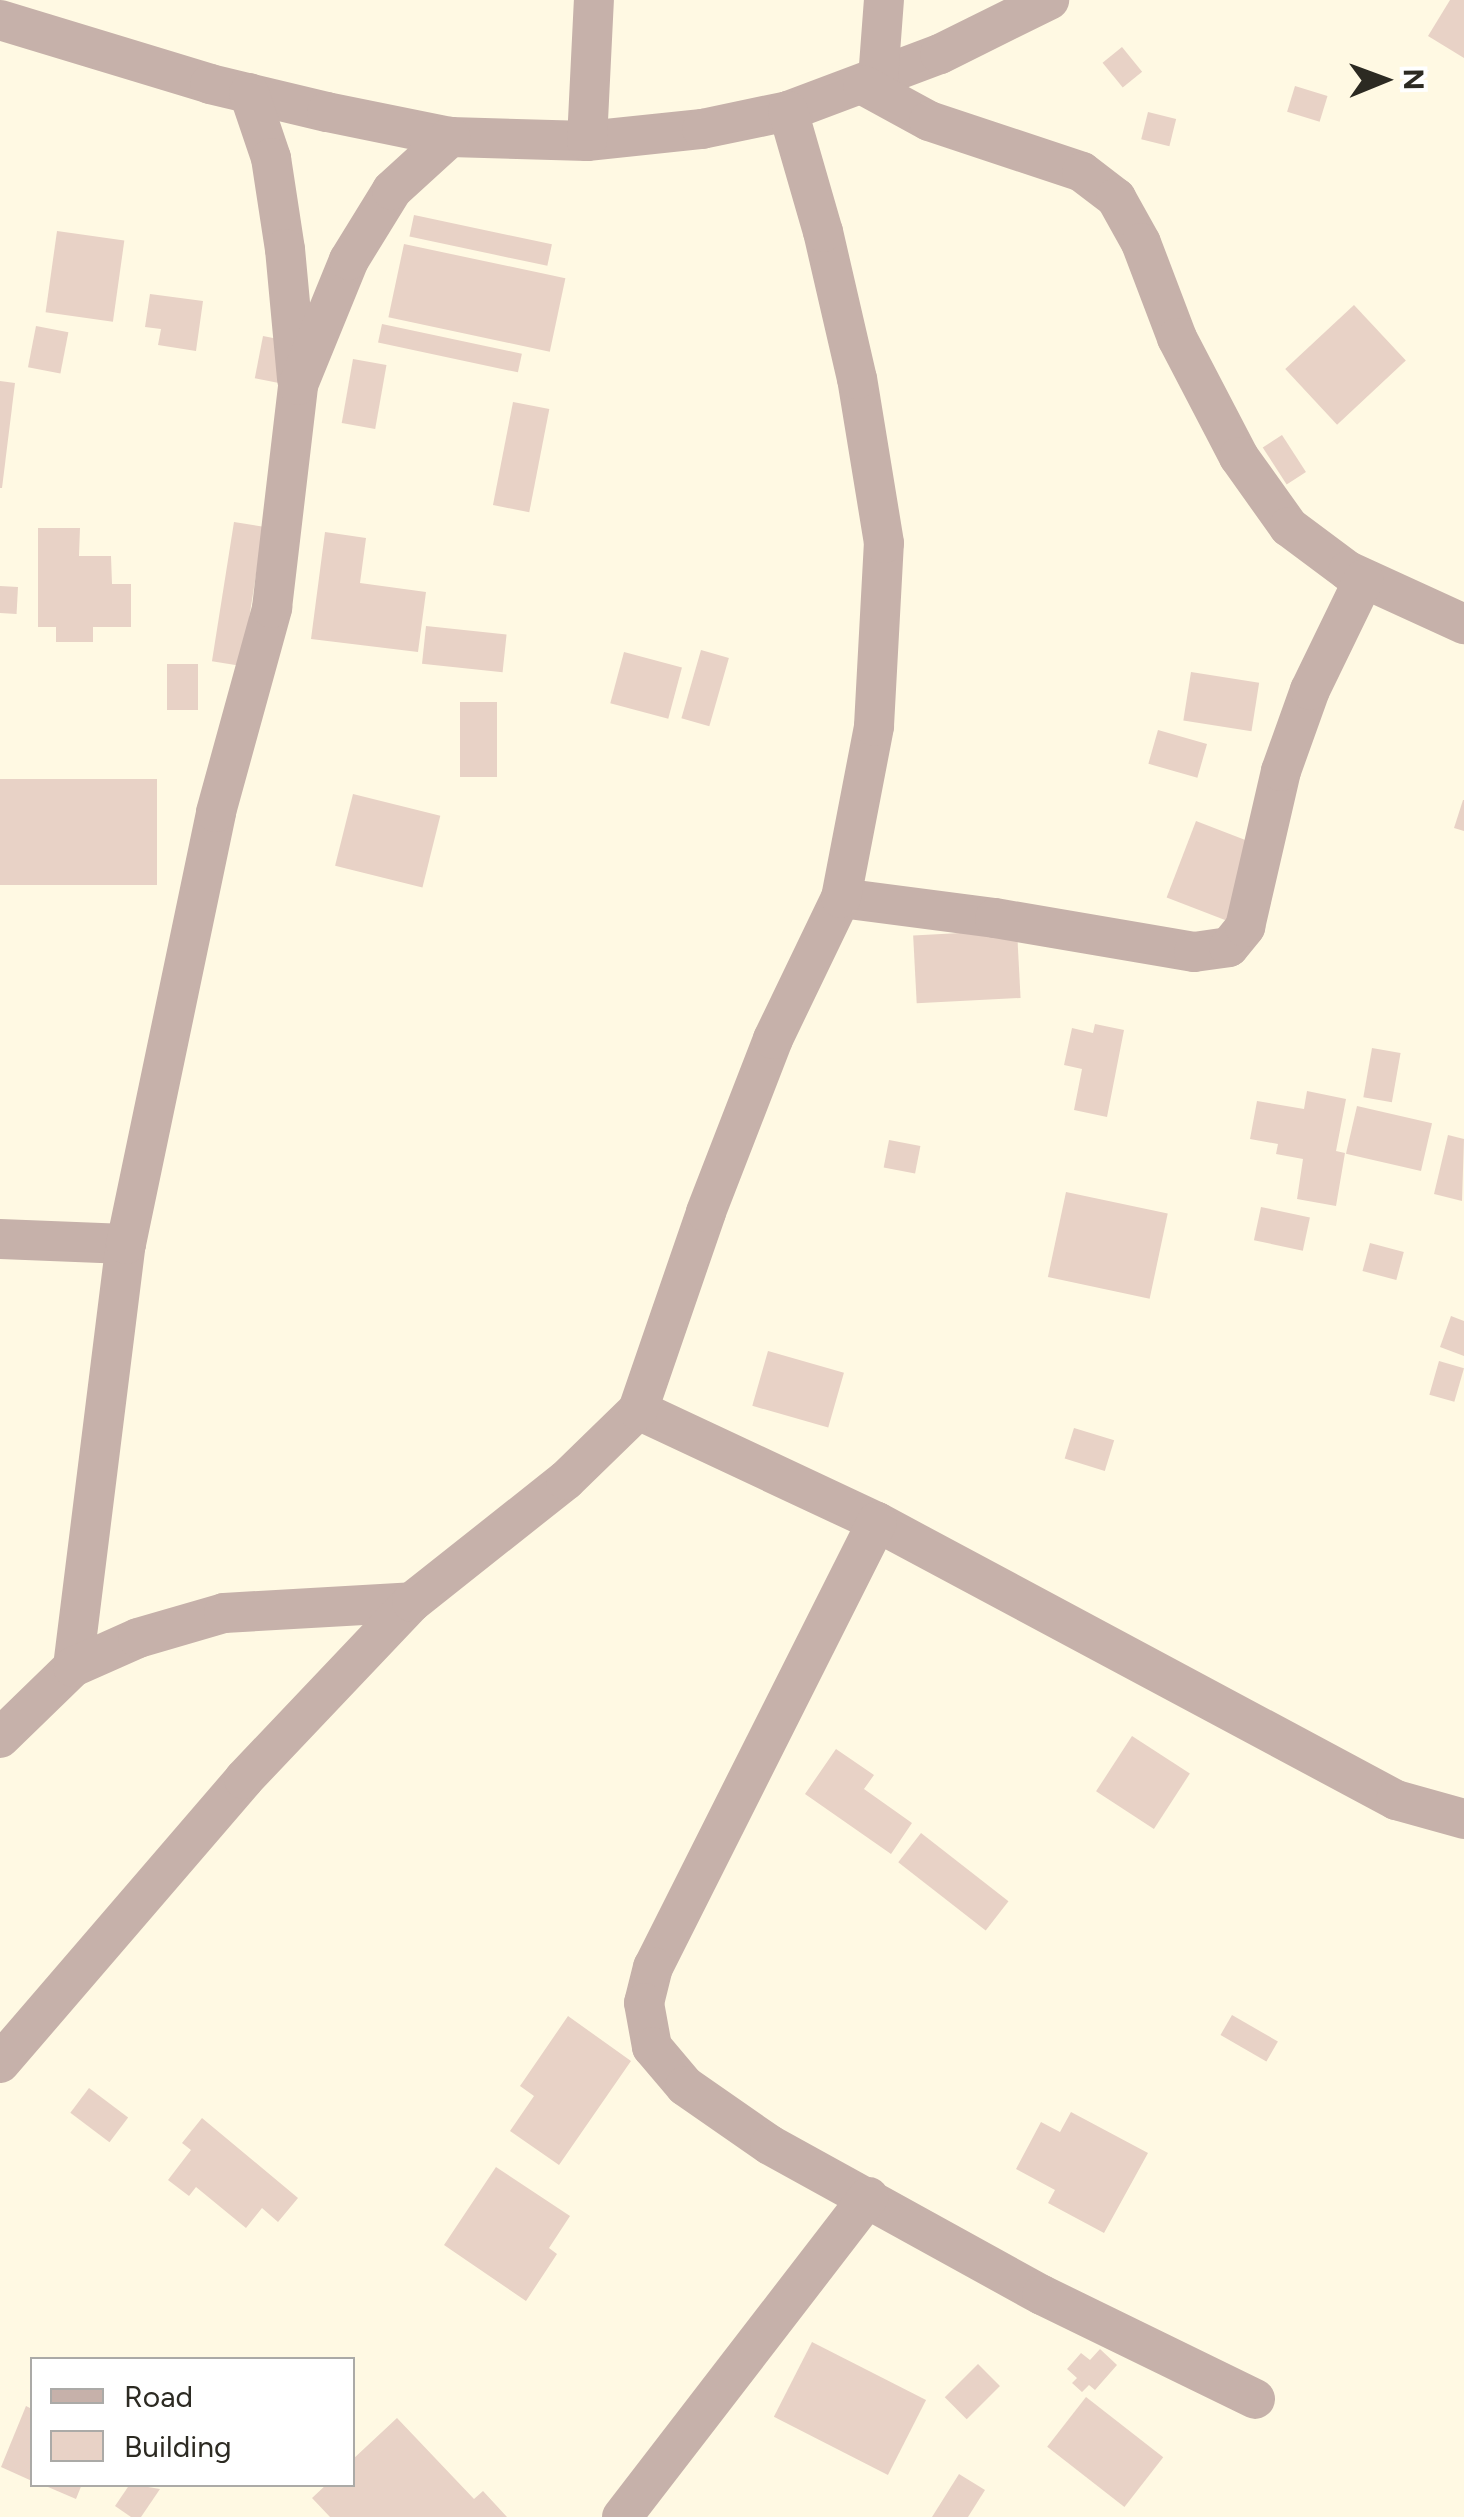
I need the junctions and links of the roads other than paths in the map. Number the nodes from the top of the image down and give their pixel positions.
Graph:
1 (594, 0) edge
2 (884, 0) edge
3 (1049, 0) edge
4 (0, 20) edge
5 (870, 82) junction
6 (249, 93) junction
7 (788, 111) junction
8 (450, 137) junction
9 (587, 141) junction
10 (298, 385) junction
11 (1364, 579) junction
12 (1464, 624) edge
13 (842, 898) junction
14 (0, 1238) edge
15 (126, 1244) junction
16 (638, 1410) junction
17 (877, 1522) junction
18 (412, 1602) junction
19 (73, 1667) junction
20 (0, 1738) edge
21 (1464, 1819) edge
22 (0, 2063) edge
23 (868, 2197) junction
24 (1255, 2400) dead end
25 (622, 2517) edge

1 - 9 street
2 - 5 street
3 - 5 street
4 - 6 street
5 - 7 street
5 - 11 street
6 - 8 street
6 - 10 street
7 - 9 street
7 - 13 street
8 - 9 street
8 - 10 street
10 - 15 street
11 - 12 street
11 - 13 street
13 - 16 street
14 - 15 street
15 - 19 street
16 - 17 street
16 - 18 street
17 - 21 street
17 - 23 street
18 - 19 street
18 - 22 street
19 - 20 street
23 - 24 street
23 - 25 street

